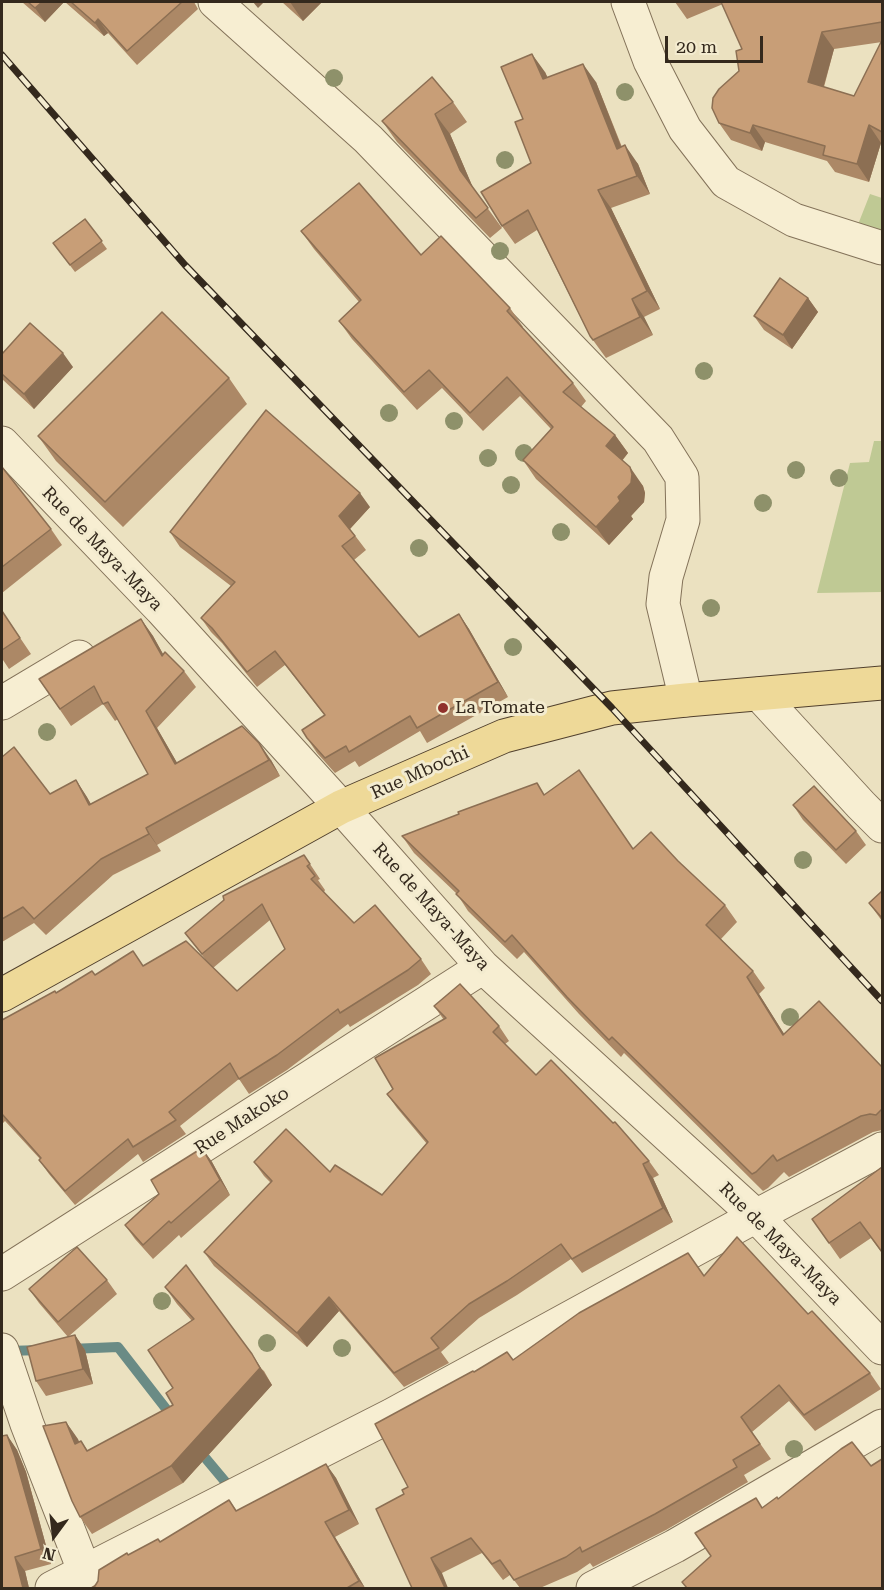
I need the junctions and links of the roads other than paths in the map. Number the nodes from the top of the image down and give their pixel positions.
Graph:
1 (215, 2) edge
2 (628, 2) edge
3 (882, 248) edge
4 (2, 443) edge
5 (160, 609) junction
6 (131, 627) edge
7 (101, 644) edge
8 (882, 683) edge
9 (759, 694) junction
10 (686, 700) junction
11 (2, 703) edge
12 (341, 807) junction
13 (882, 826) edge
14 (483, 967) junction
15 (2, 995) edge
16 (882, 1149) edge
17 (756, 1216) junction
18 (2, 1274) edge
19 (882, 1348) edge
20 (2, 1350) edge
21 (882, 1426) edge
22 (88, 1580) edge
23 (52, 1588) edge
24 (593, 1588) edge

1 - 10 street
2 - 3 street
4 - 5 street, Rue de Maya-Maya
5 - 6 street
5 - 12 street, Rue de Maya-Maya
7 - 11 street
8 - 9 main road, Rue Mbochi
9 - 10 main road, Rue Mbochi
9 - 13 street
10 - 12 main road, Rue Mbochi
12 - 14 street, Rue de Maya-Maya
12 - 15 main road, Rue Mbochi
14 - 17 street, Rue de Maya-Maya
14 - 18 street, Rue Makoko
16 - 17 street
17 - 19 street, Rue de Maya-Maya
17 - 22 street
20 - 22 street
21 - 24 street
22 - 23 street

